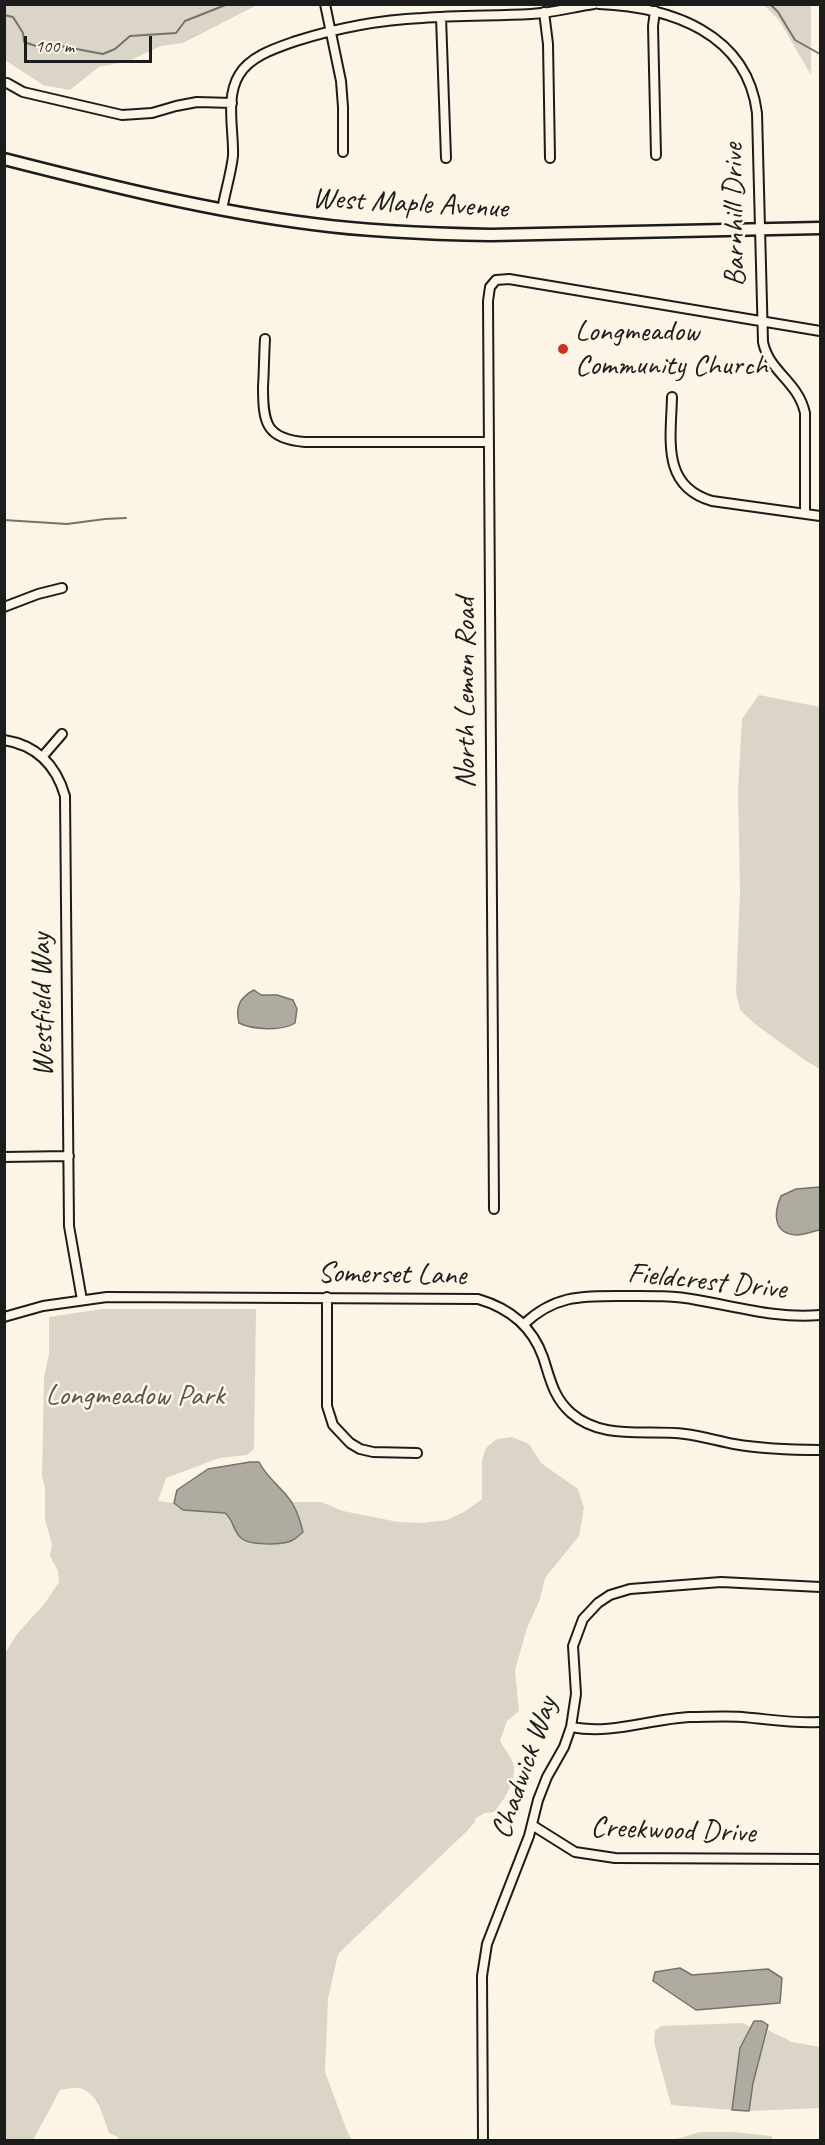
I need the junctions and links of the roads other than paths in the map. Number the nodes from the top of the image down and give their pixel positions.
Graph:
1 (325, 4) edge
2 (594, 4) edge
3 (599, 4) edge
4 (655, 11) junction
5 (544, 12) junction
6 (441, 17) junction
7 (330, 32) junction
8 (7, 83) dead end
9 (232, 103) junction
10 (343, 152) dead end
11 (656, 155) dead end
12 (446, 158) dead end
13 (550, 158) dead end
14 (4, 159) edge
15 (222, 210) junction
16 (820, 228) edge
17 (760, 229) junction
18 (762, 321) junction
19 (820, 331) edge
20 (265, 339) dead end
21 (672, 397) dead end
22 (488, 442) junction
23 (805, 514) junction
24 (820, 516) edge
25 (62, 588) dead end
26 (4, 607) edge
27 (62, 734) dead end
28 (4, 740) edge
29 (43, 756) junction
30 (69, 1156) junction
31 (4, 1157) edge
32 (494, 1209) dead end
33 (327, 1297) junction
34 (82, 1300) junction
35 (820, 1315) edge
36 (4, 1317) edge
37 (524, 1324) junction
38 (820, 1450) edge
39 (417, 1453) dead end
40 (820, 1587) edge
41 (820, 1722) edge
42 (571, 1727) junction
43 (532, 1825) junction
44 (820, 1859) edge
45 (483, 2140) edge

1 - 7 street
2 - 5 street
3 - 4 street, Barnhill Drive
4 - 11 street
4 - 17 street, Barnhill Drive
5 - 6 street
5 - 13 street
6 - 7 street
6 - 12 street
7 - 9 street
7 - 10 street
8 - 9 street
9 - 15 street
14 - 15 main road, West Maple Avenue
15 - 17 main road, West Maple Avenue
16 - 17 main road, West Maple Avenue
17 - 18 street, Barnhill Drive
18 - 19 street
18 - 22 street, North Lemon Road
18 - 23 street, Barnhill Drive
20 - 22 street
21 - 23 street
22 - 32 street, North Lemon Road
23 - 24 street
25 - 26 street
27 - 29 street
28 - 29 street, Westfield Way
29 - 30 street, Westfield Way
30 - 31 street
30 - 34 street, Westfield Way
33 - 34 street, Somerset Lane
33 - 37 street, Somerset Lane
33 - 39 street
34 - 36 street, Somerset Lane
35 - 37 street, Fieldcrest Drive
37 - 38 street, Somerset Lane
40 - 42 street, Chadwick Way
41 - 42 street
42 - 43 street, Chadwick Way
43 - 44 street, Creekwood Drive
43 - 45 street, Chadwick Way

